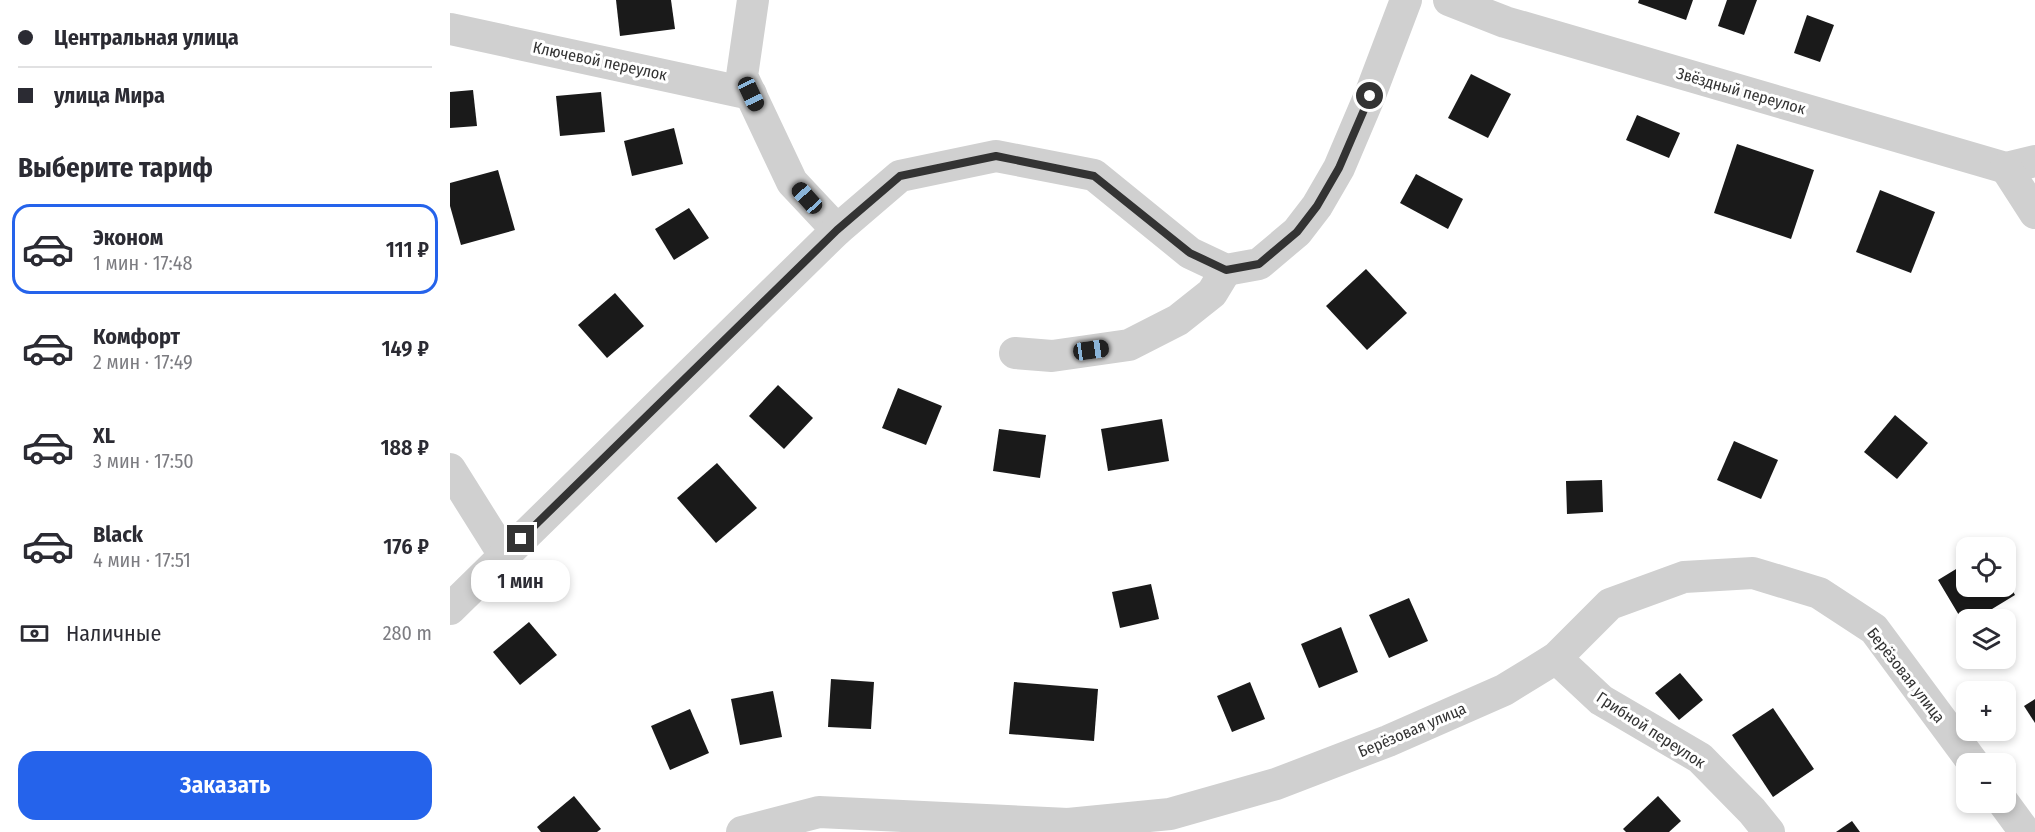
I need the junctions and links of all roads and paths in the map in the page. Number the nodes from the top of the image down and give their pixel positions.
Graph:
1 (753, 0) edge
2 (1406, 0) edge
3 (1449, 0) edge
4 (450, 29) edge
5 (751, 94) junction
6 (2021, 165) edge
7 (2035, 213) edge
8 (837, 230) junction
9 (1226, 270) junction
10 (1015, 353) dead end
11 (450, 469) edge
12 (504, 555) junction
13 (450, 609) edge
14 (1556, 658) junction
15 (1966, 753) edge
16 (2011, 813) edge
17 (743, 832) edge
18 (1769, 832) edge
19 (2025, 832) edge

1 - 5 street
2 - 9 street
3 - 6 street, Звёздный переулок
4 - 5 street, Ключевой переулок
5 - 8 street
6 - 7 street
8 - 9 street
8 - 12 street
9 - 10 street
11 - 12 street
12 - 13 street
14 - 15 street, Берёзовая улица
14 - 17 street, Берёзовая улица
14 - 18 street, Грибной переулок
16 - 19 street

